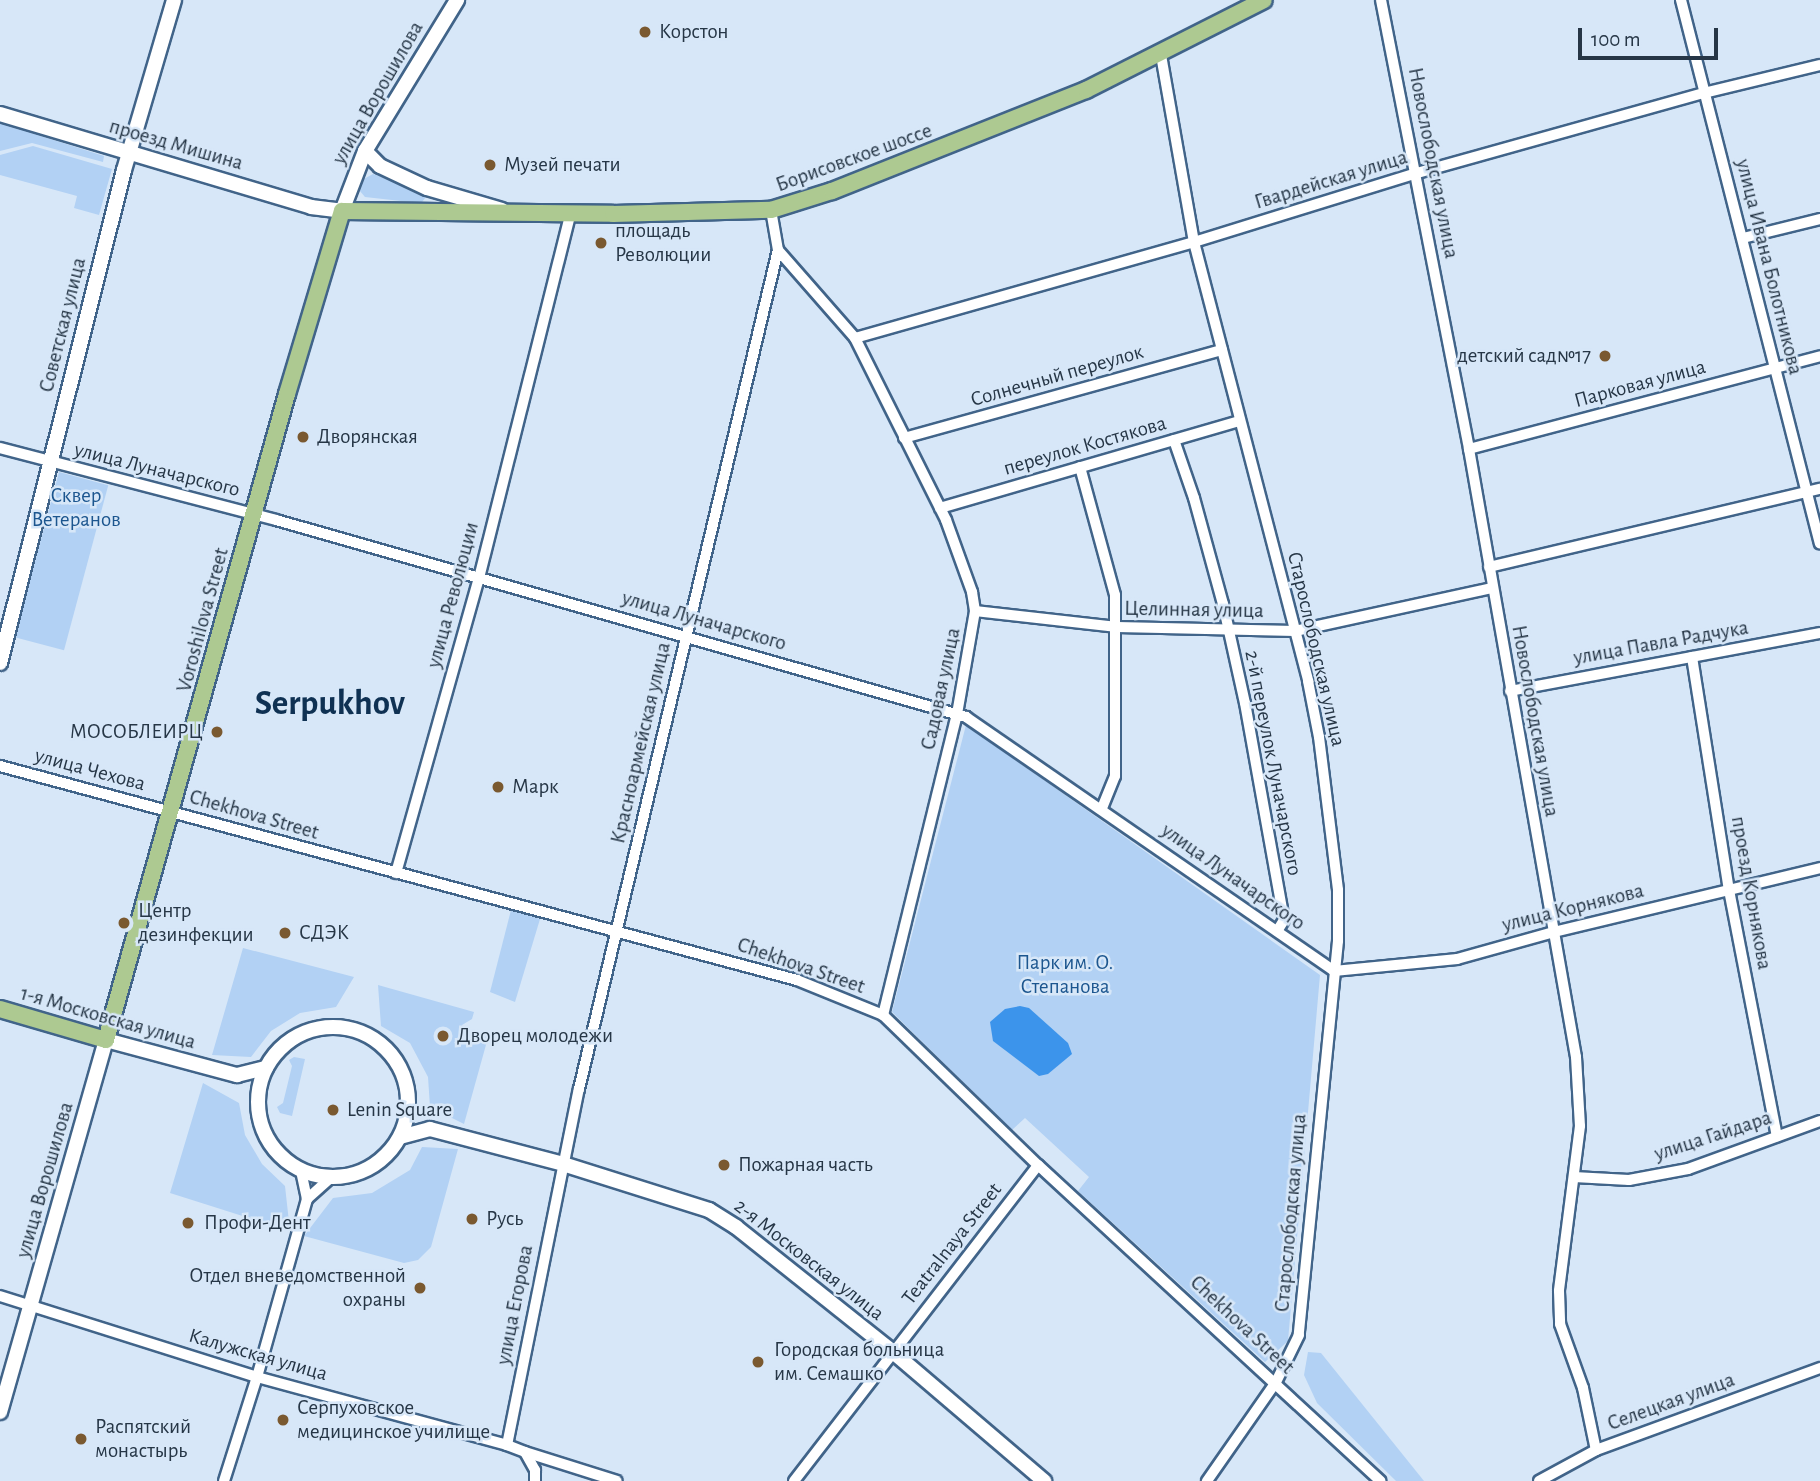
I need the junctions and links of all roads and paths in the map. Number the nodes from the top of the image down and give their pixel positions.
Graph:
1 (174, 0) edge
2 (457, 0) edge
3 (1264, 0) edge
4 (1381, 0) edge
5 (1681, 0) edge
6 (1161, 55) junction
7 (1820, 65) edge
8 (1704, 93) junction
9 (0, 114) edge
10 (365, 151) junction
11 (129, 153) junction
12 (1417, 173) junction
13 (427, 188) junction
14 (771, 210) junction
15 (342, 211) junction
16 (510, 212) junction
17 (571, 213) junction
18 (421, 214) junction
19 (1820, 219) edge
20 (1743, 238) junction
21 (1194, 242) junction
22 (778, 250) junction
23 (855, 338) junction
24 (1222, 350) junction
25 (1820, 356) edge
26 (1775, 368) junction
27 (1240, 421) junction
28 (904, 438) junction
29 (1174, 440) junction
30 (0, 448) edge
31 (1469, 449) junction
32 (49, 462) junction
33 (1080, 467) junction
34 (1820, 489) edge
35 (1808, 493) junction
36 (940, 508) junction
37 (254, 514) junction
38 (1820, 544) edge
39 (1489, 568) junction
40 (479, 578) junction
41 (1492, 588) junction
42 (975, 611) junction
43 (1117, 627) junction
44 (1226, 630) junction
45 (1295, 631) junction
46 (1820, 633) edge
47 (685, 636) junction
48 (1692, 657) junction
49 (0, 663) edge
50 (1510, 691) junction
51 (957, 714) junction
52 (0, 766) edge
53 (1102, 809) junction
54 (171, 812) junction
55 (1820, 868) edge
56 (396, 873) junction
57 (1729, 890) junction
58 (618, 931) junction
59 (1277, 931) junction
60 (1554, 932) junction
61 (1334, 971) junction
62 (0, 1009) edge
63 (883, 1015) junction
64 (106, 1040) junction
65 (266, 1068) junction
66 (237, 1075) junction
67 (257, 1095) junction
68 (409, 1106) junction
69 (1820, 1121) edge
70 (430, 1129) junction
71 (1777, 1136) junction
72 (400, 1137) junction
73 (563, 1164) junction
74 (1038, 1165) junction
75 (301, 1170) junction
76 (1574, 1177) junction
77 (330, 1178) junction
78 (307, 1199) junction
79 (0, 1296) edge
80 (32, 1305) junction
81 (893, 1352) junction
82 (1820, 1368) edge
83 (257, 1377) junction
84 (1276, 1382) junction
85 (0, 1412) edge
86 (506, 1445) junction
87 (1596, 1450) junction
88 (525, 1452) junction
89 (224, 1481) edge
90 (535, 1481) edge
91 (617, 1481) edge
92 (794, 1481) edge
93 (1044, 1481) edge
94 (1207, 1481) edge
95 (1380, 1481) edge
96 (1539, 1481) edge

1 - 11 street, Советская улица
2 - 10 street, улица Ворошилова
3 - 6 main road, Борисовское шоссе
4 - 12 street, Новослободская улица
5 - 8 street, улица Ивана Болотникова
6 - 14 main road, Борисовское шоссе
6 - 21 street, Старослободская улица
7 - 8 street, Гвардейская улица
8 - 12 street, Гвардейская улица
8 - 20 street, улица Ивана Болотникова
9 - 11 street, проезд Мишина
10 - 13 street
10 - 15 street, улица Ворошилова
11 - 15 street, проезд Мишина
11 - 32 street, Советская улица
12 - 21 street, Гвардейская улица
12 - 31 street, Новослободская улица
13 - 16 street
13 - 18 street
14 - 17 main road, Борисовское шоссе
14 - 22 street
15 - 18 main road, Борисовское шоссе
15 - 37 main road, Voroshilova Street
16 - 17 main road, Борисовское шоссе
16 - 18 main road, Борисовское шоссе
17 - 40 street, улица Революции
19 - 20 street
20 - 26 street, улица Ивана Болотникова
21 - 23 street, Гвардейская улица
21 - 24 street, Старослободская улица
22 - 23 street, Садовая улица
22 - 47 street, Красноармейская улица
23 - 28 street, Садовая улица
24 - 27 street, Старослободская улица
24 - 28 street, Солнечный переулок
25 - 26 street, Парковая улица
26 - 31 street, Парковая улица
26 - 35 street, улица Ивана Болотникова
27 - 29 street, переулок Костякова
27 - 45 street, Старослободская улица
28 - 36 street, Садовая улица
29 - 33 street, переулок Костякова
29 - 44 street, 2-й переулок Луначарского
30 - 32 street, улица Луначарского
31 - 39 street, Новослободская улица
32 - 37 street, улица Луначарского
32 - 49 street, Советская улица
33 - 36 street, переулок Костякова
33 - 43 street
34 - 35 street
35 - 38 street, улица Ивана Болотникова
35 - 39 street
36 - 42 street, Садовая улица
37 - 40 street, улица Луначарского
37 - 54 main road, Voroshilova Street
39 - 41 street, Новослободская улица
40 - 47 street, улица Луначарского
40 - 56 street, улица Революции
41 - 45 street, Целинная улица
41 - 50 street, Новослободская улица
42 - 43 street, Целинная улица
42 - 51 street, Садовая улица
43 - 44 street, Целинная улица
43 - 53 street
44 - 45 street, Целинная улица
44 - 59 street, 2-й переулок Луначарского
45 - 61 street, Старослободская улица
46 - 48 street, улица Павла Радчука
47 - 51 street, улица Луначарского
47 - 58 street, Красноармейская улица
48 - 50 street, улица Павла Радчука
48 - 57 street, проезд Корнякова
50 - 60 street, Новослободская улица
51 - 53 street, улица Луначарского
51 - 63 street, Садовая улица
52 - 54 street, улица Чехова
53 - 59 street, улица Луначарского
54 - 56 street, Chekhova Street
54 - 64 main road, Voroshilova Street
55 - 57 street, улица Корнякова
56 - 58 street, Chekhova Street
57 - 60 street, улица Корнякова
57 - 71 street, проезд Корнякова
58 - 63 street, Chekhova Street
58 - 73 street, Красноармейская улица
59 - 61 street, улица Луначарского
60 - 61 street, улица Корнякова
60 - 76 street, Новослободская улица
61 - 84 street, Старослободская улица
62 - 64 main road, 1-я Московская улица
63 - 74 street, Chekhova Street
64 - 66 street, 1-я Московская улица
64 - 80 street, улица Ворошилова
65 - 66 street
65 - 67 street
65 - 68 street
66 - 67 street
67 - 75 street
68 - 70 street
68 - 72 street
69 - 71 street, улица Гайдара
70 - 72 street
70 - 73 street, 2-я Московская улица
71 - 76 street, улица Гайдара
72 - 77 street
73 - 81 street, 2-я Московская улица
73 - 86 street, улица Егорова
74 - 81 street, Teatralnaya Street
74 - 84 street, Chekhova Street
75 - 77 street
75 - 78 street
76 - 87 street, Новослободская улица
77 - 78 street
78 - 83 street
79 - 80 street, Калужская улица
80 - 83 street, Калужская улица
80 - 85 street, улица Ворошилова
81 - 92 street, Teatralnaya Street
81 - 93 street, 2-я Московская улица
82 - 87 street, Селецкая улица
83 - 86 street, Калужская улица
83 - 89 street
84 - 94 street, Старослободская улица
84 - 95 street, Chekhova Street
86 - 88 street
87 - 96 street, Селецкая улица
88 - 90 street
88 - 91 street

